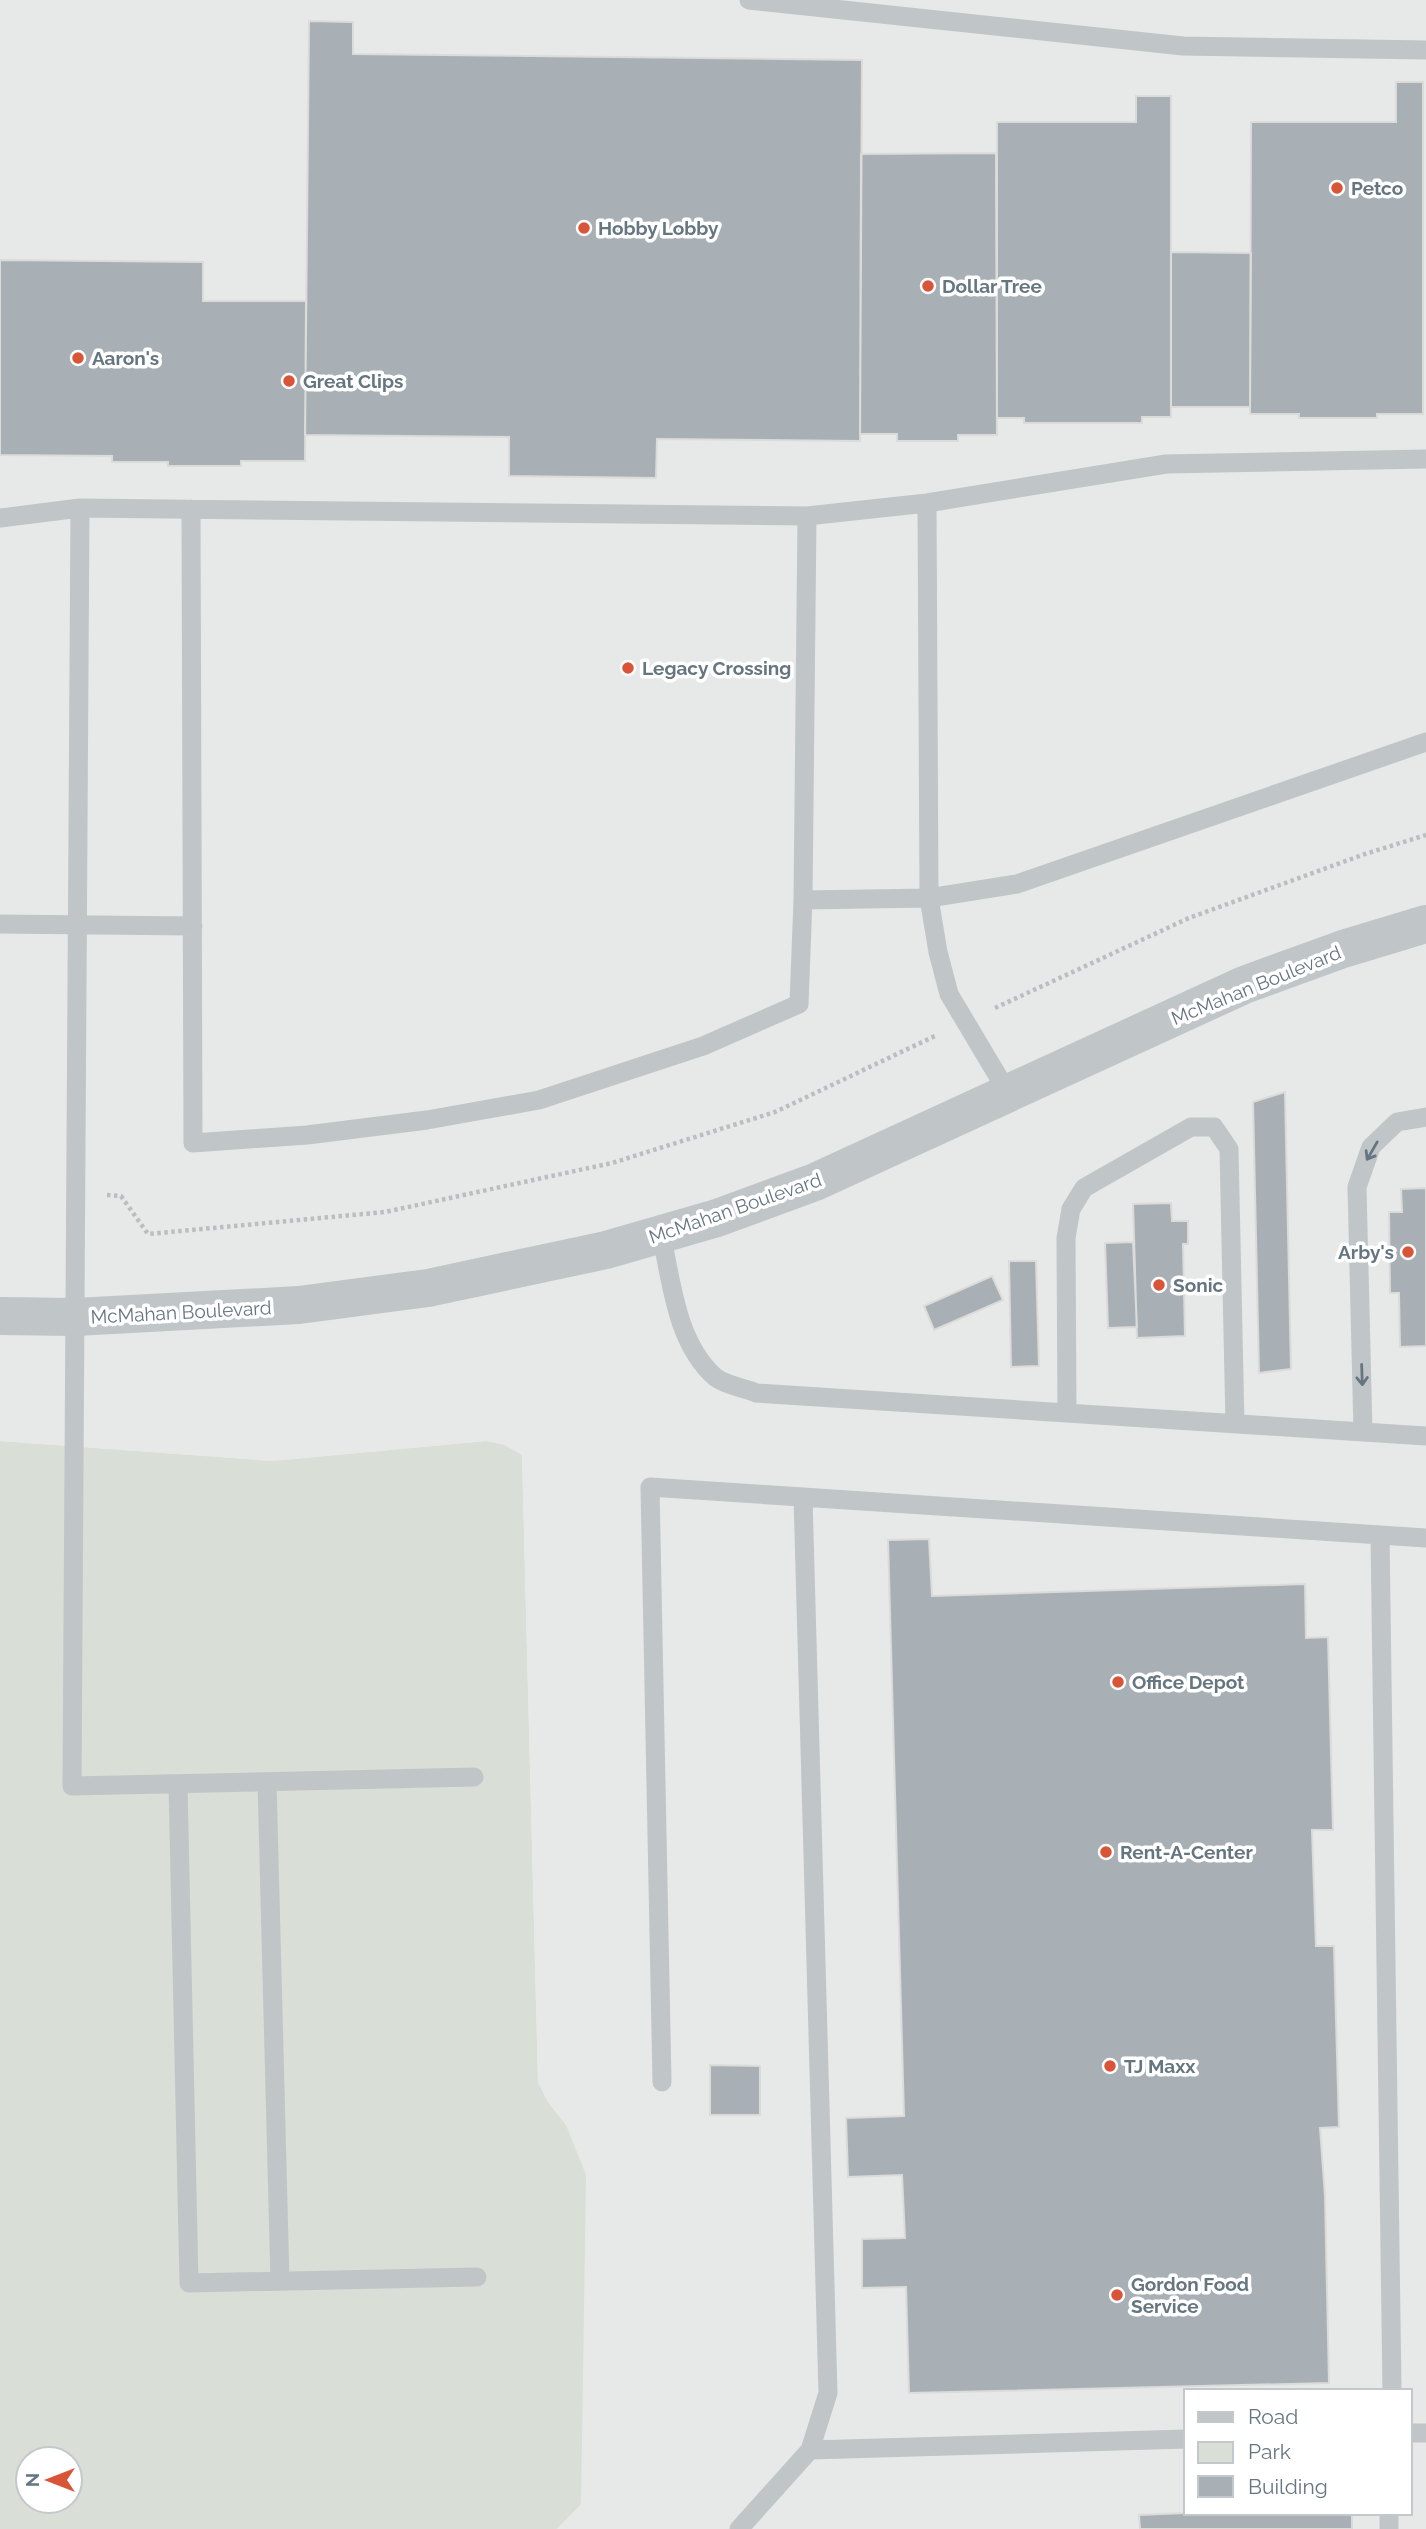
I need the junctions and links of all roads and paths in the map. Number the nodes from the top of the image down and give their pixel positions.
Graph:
1 (749, 0) edge
2 (1426, 50) edge
3 (1426, 459) edge
4 (927, 503) junction
5 (80, 508) junction
6 (191, 509) junction
7 (807, 516) junction
8 (0, 518) edge
9 (1426, 742) edge
10 (1426, 835) edge
11 (929, 898) junction
12 (803, 900) junction
13 (0, 924) edge
14 (1426, 924) edge
15 (77, 925) junction
16 (193, 926) junction
17 (966, 1021) junction
18 (1008, 1093) junction
19 (1426, 1117) edge
20 (76, 1190) junction
21 (661, 1234) junction
22 (0, 1316) edge
23 (75, 1317) junction
24 (1067, 1413) junction
25 (1236, 1424) junction
26 (1363, 1432) junction
27 (1426, 1436) edge
28 (803, 1497) junction
29 (1380, 1535) junction
30 (1426, 1538) edge
31 (474, 1777) dead end
32 (267, 1782) junction
33 (178, 1784) junction
34 (662, 2082) dead end
35 (477, 2277) dead end
36 (280, 2281) junction
37 (1392, 2389) edge
38 (1184, 2440) edge
39 (810, 2450) junction
40 (739, 2529) edge

1 - 2 lane
3 - 4 lane
4 - 7 lane
4 - 11 lane
5 - 6 lane
5 - 8 lane
5 - 15 lane
6 - 7 lane
6 - 16 lane
7 - 12 lane
9 - 11 lane
10 - 17 path
11 - 12 lane
11 - 17 lane
12 - 16 lane
13 - 15 lane
14 - 18 street, McMahan Boulevard
15 - 16 lane
15 - 20 lane
17 - 18 lane
17 - 20 path
18 - 21 street, McMahan Boulevard
19 -> 26 lane
20 - 23 lane
21 - 23 street, McMahan Boulevard
21 - 24 lane
22 - 23 street, McMahan Boulevard
23 - 33 lane
24 - 25 lane
24 - 25 lane
25 - 26 lane
26 - 27 lane
28 - 29 lane
28 - 34 lane
28 - 39 lane
29 - 30 lane
29 - 37 lane
31 - 32 lane
32 - 33 lane
32 - 36 lane
33 - 36 lane
35 - 36 lane
38 - 39 lane
39 - 40 lane

